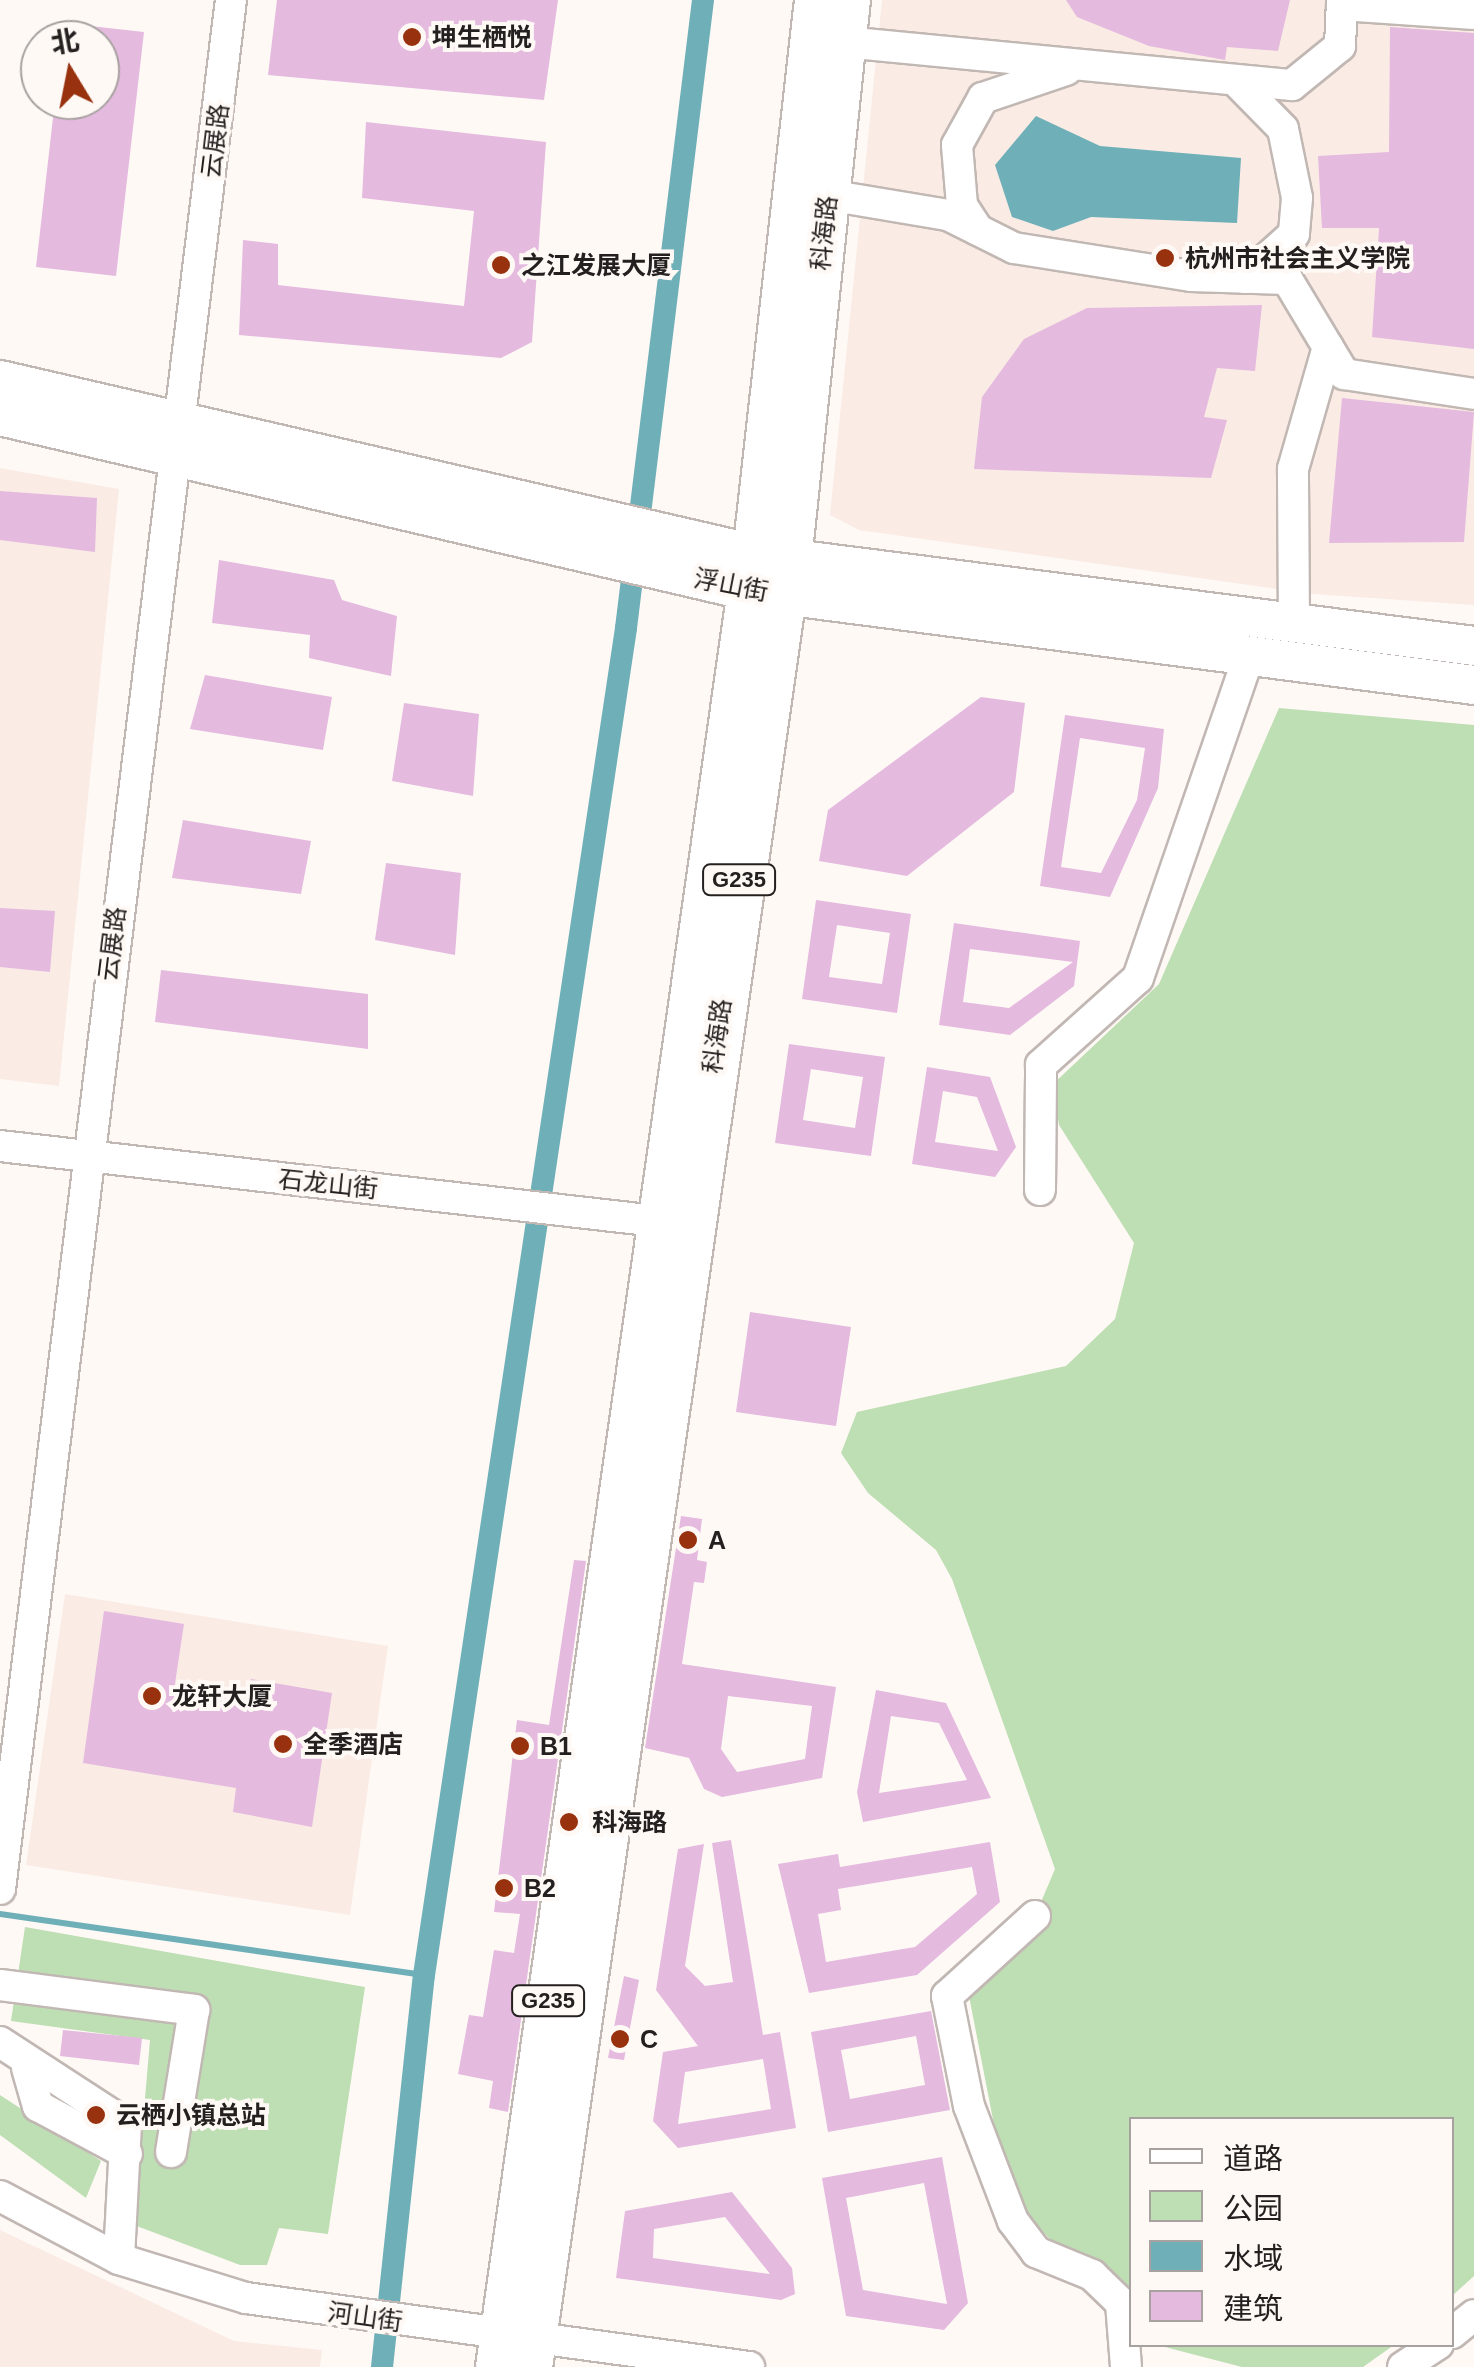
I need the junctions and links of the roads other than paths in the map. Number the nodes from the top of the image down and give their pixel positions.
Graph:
1 (231, 0) edge
2 (816, 0) edge
3 (1342, 3) edge
4 (1474, 14) edge
5 (847, 21) edge
6 (1074, 67) junction
7 (1236, 81) junction
8 (828, 195) junction
9 (978, 230) junction
10 (1245, 278) junction
11 (1328, 347) junction
12 (0, 380) edge
13 (1474, 394) edge
14 (0, 416) edge
15 (181, 425) junction
16 (172, 462) junction
17 (593, 538) junction
18 (767, 575) junction
19 (1294, 622) junction
20 (1474, 646) edge
21 (1249, 656) junction
22 (1474, 684) edge
23 (0, 1146) edge
24 (86, 1157) junction
25 (1040, 1190) dead end
26 (656, 1221) junction
27 (0, 1888) edge
28 (1035, 1916) dead end
29 (0, 1985) edge
30 (0, 2042) edge
31 (171, 2152) dead end
32 (0, 2196) edge
33 (119, 2259) junction
34 (1474, 2315) edge
35 (1454, 2331) edge
36 (1433, 2347) edge
37 (516, 2350) edge
38 (749, 2367) edge
39 (1126, 2367) edge
40 (1403, 2367) edge

1 - 15 street, 云展路
2 - 18 highway, 科海路 / G235
3 - 4 street
3 - 7 street
5 - 6 street
5 - 8 highway, 科海路 / G235
6 - 7 street
6 - 9 street
7 - 10 street
8 - 9 street
8 - 18 highway, 科海路 / G235
9 - 10 street
10 - 11 street
11 - 13 street
11 - 19 street
12 - 15 main road, 浮山街
14 - 16 main road, 浮山街
15 - 16 street, 云展路
15 - 17 main road, 浮山街
16 - 17 main road, 浮山街
16 - 24 street, 云展路
17 - 18 main road, 浮山街
18 - 19 main road, 浮山街
18 - 21 main road, 浮山街
18 - 26 highway, 科海路 / G235
18 - 37 highway, 科海路 / G235
19 - 20 main road, 浮山街
21 - 22 main road, 浮山街
21 - 25 street
23 - 24 street, 石龙山街
24 - 26 street, 石龙山街
24 - 27 street, 云展路
26 - 37 highway, 科海路 / G235
28 - 39 street
29 - 31 street
30 - 33 street
32 - 33 street, 河山街
33 - 37 street, 河山街
34 - 35 street
36 - 40 street
37 - 38 street, 河山街

